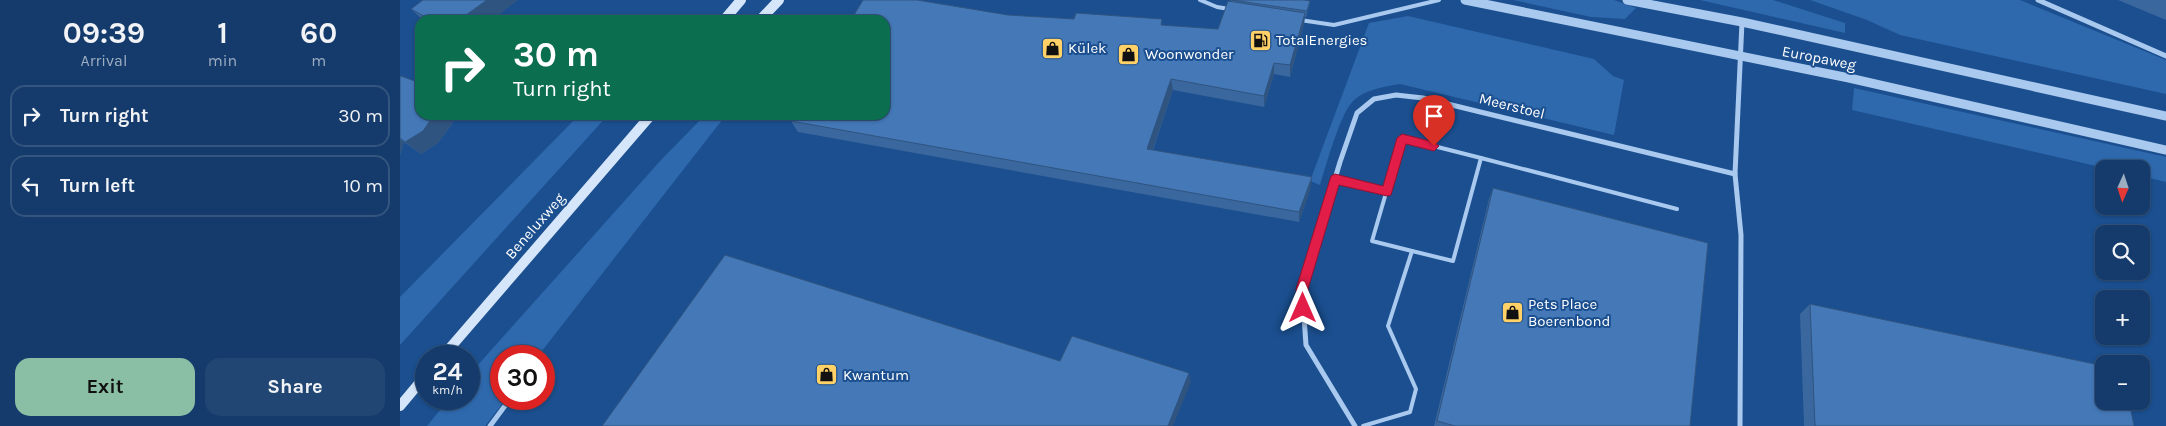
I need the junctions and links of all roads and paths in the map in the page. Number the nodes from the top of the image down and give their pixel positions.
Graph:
1 (741, 0) edge
2 (780, 0) edge
3 (1200, 0) edge
4 (1439, 0) edge
5 (1465, 0) edge
6 (1626, 0) edge
7 (2038, 0) edge
8 (1236, 10) edge
9 (728, 15) edge
10 (765, 15) edge
11 (1295, 19) edge
12 (1742, 22) junction
13 (1739, 56) junction
14 (2166, 56) edge
15 (2166, 116) edge
16 (647, 120) edge
17 (2166, 150) edge
18 (1480, 158) junction
19 (1735, 174) junction
20 (1335, 179) junction
21 (1387, 191) junction
22 (1677, 209) dead end
23 (1412, 251) junction
24 (452, 345) edge
25 (415, 388) edge
26 (400, 406) edge
27 (502, 410) edge
28 (490, 426) edge
29 (1355, 426) edge
30 (1363, 426) edge
31 (1740, 426) edge

1 - 9 main road
2 - 10 main road
3 - 8 lane
4 - 11 lane
5 - 13 street, Europaweg
6 - 12 street, Europaweg
7 - 14 street
12 - 13 street
12 - 15 street, Europaweg
13 - 17 street, Europaweg
13 - 19 street
16 - 24 main road, Beneluxweg
18 - 21 lane
18 - 22 lane
18 - 23 lane
19 - 20 street, Meerstoel
19 - 31 street
20 - 21 lane
20 - 29 street, Meerstoel
21 - 23 lane
23 - 30 lane
25 - 26 main road
27 - 28 street

